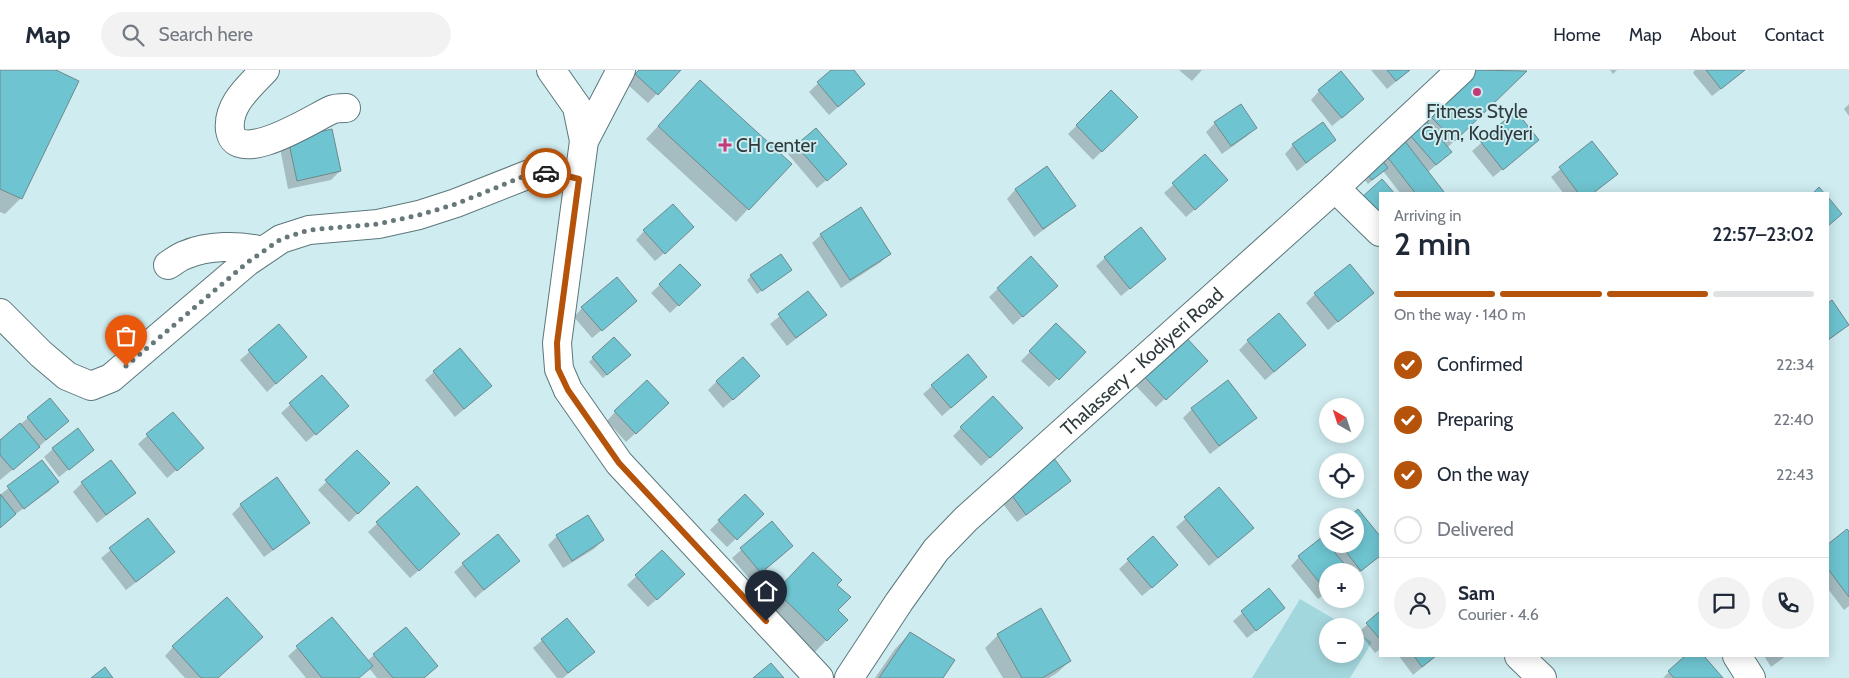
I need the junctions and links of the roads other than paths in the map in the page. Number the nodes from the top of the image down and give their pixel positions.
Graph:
1 (265, 70) edge
2 (551, 70) edge
3 (621, 70) edge
4 (1461, 70) edge
5 (346, 108) dead end
6 (584, 141) junction
7 (579, 179) junction
8 (1335, 188) junction
9 (1379, 231) edge
10 (263, 251) junction
11 (168, 265) dead end
12 (0, 313) edge
13 (1520, 657) edge
14 (1738, 657) edge
15 (819, 678) edge
16 (849, 678) edge
17 (1542, 678) edge
18 (1751, 678) edge

1 - 5 street
2 - 6 street
3 - 6 street
4 - 8 street, Thalassery - Kodiyeri Road
6 - 7 street
7 - 10 street
7 - 15 street
8 - 9 street
8 - 16 street, Thalassery - Kodiyeri Road
10 - 11 street
10 - 12 street
13 - 17 street
14 - 18 street

